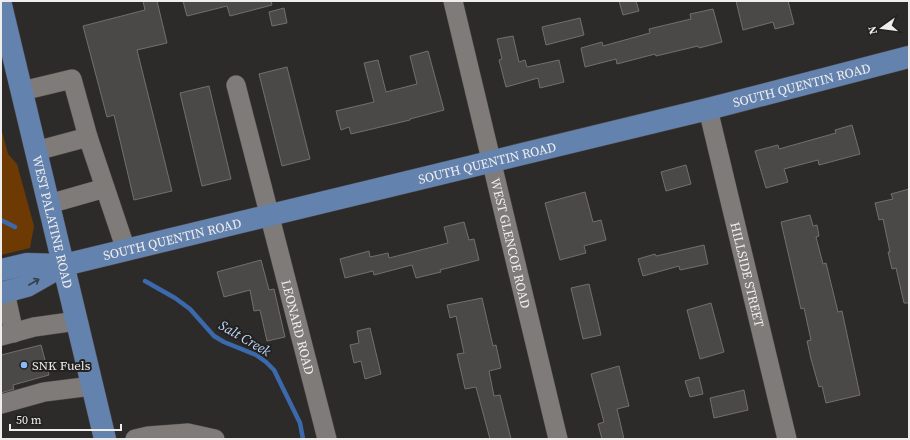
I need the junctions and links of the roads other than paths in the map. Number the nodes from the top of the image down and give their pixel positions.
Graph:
1 (453, 1) edge
2 (1, 5) edge
3 (909, 57) edge
4 (236, 85) dead end
5 (22, 91) junction
6 (708, 109) junction
7 (88, 137) junction
8 (36, 151) junction
9 (492, 162) junction
10 (105, 188) junction
11 (49, 204) junction
12 (270, 215) junction
13 (126, 250) junction
14 (64, 265) junction
15 (1, 270) edge
16 (3, 292) edge
17 (77, 321) junction
18 (7, 334) edge
19 (92, 386) junction
20 (1, 404) edge
21 (105, 439) edge
22 (135, 439) edge
23 (214, 439) edge
24 (327, 439) edge
25 (558, 439) edge
26 (787, 439) edge

1 - 9 street, WEST GLENCOE ROAD
2 - 5 main road, WEST PALATINE ROAD
3 - 6 main road, SOUTH QUENTIN ROAD
4 - 12 street, LEONARD ROAD
5 - 7 street
5 - 8 main road, WEST PALATINE ROAD
6 - 9 main road, SOUTH QUENTIN ROAD
6 - 26 street, HILLSIDE STREET
7 - 8 street
7 - 10 street
8 - 11 main road, WEST PALATINE ROAD
9 - 12 main road, SOUTH QUENTIN ROAD
9 - 25 street, WEST GLENCOE ROAD
10 - 11 street
10 - 13 street
11 - 14 main road, WEST PALATINE ROAD
12 - 13 main road, SOUTH QUENTIN ROAD
12 - 24 street, LEONARD ROAD
13 - 14 main road, SOUTH QUENTIN ROAD
14 - 15 main road
16 -> 14 main road
14 - 17 main road, WEST PALATINE ROAD
16 - 18 street
17 - 18 street
17 - 19 main road, WEST PALATINE ROAD
19 - 20 street
19 - 21 main road, WEST PALATINE ROAD
22 - 23 street

